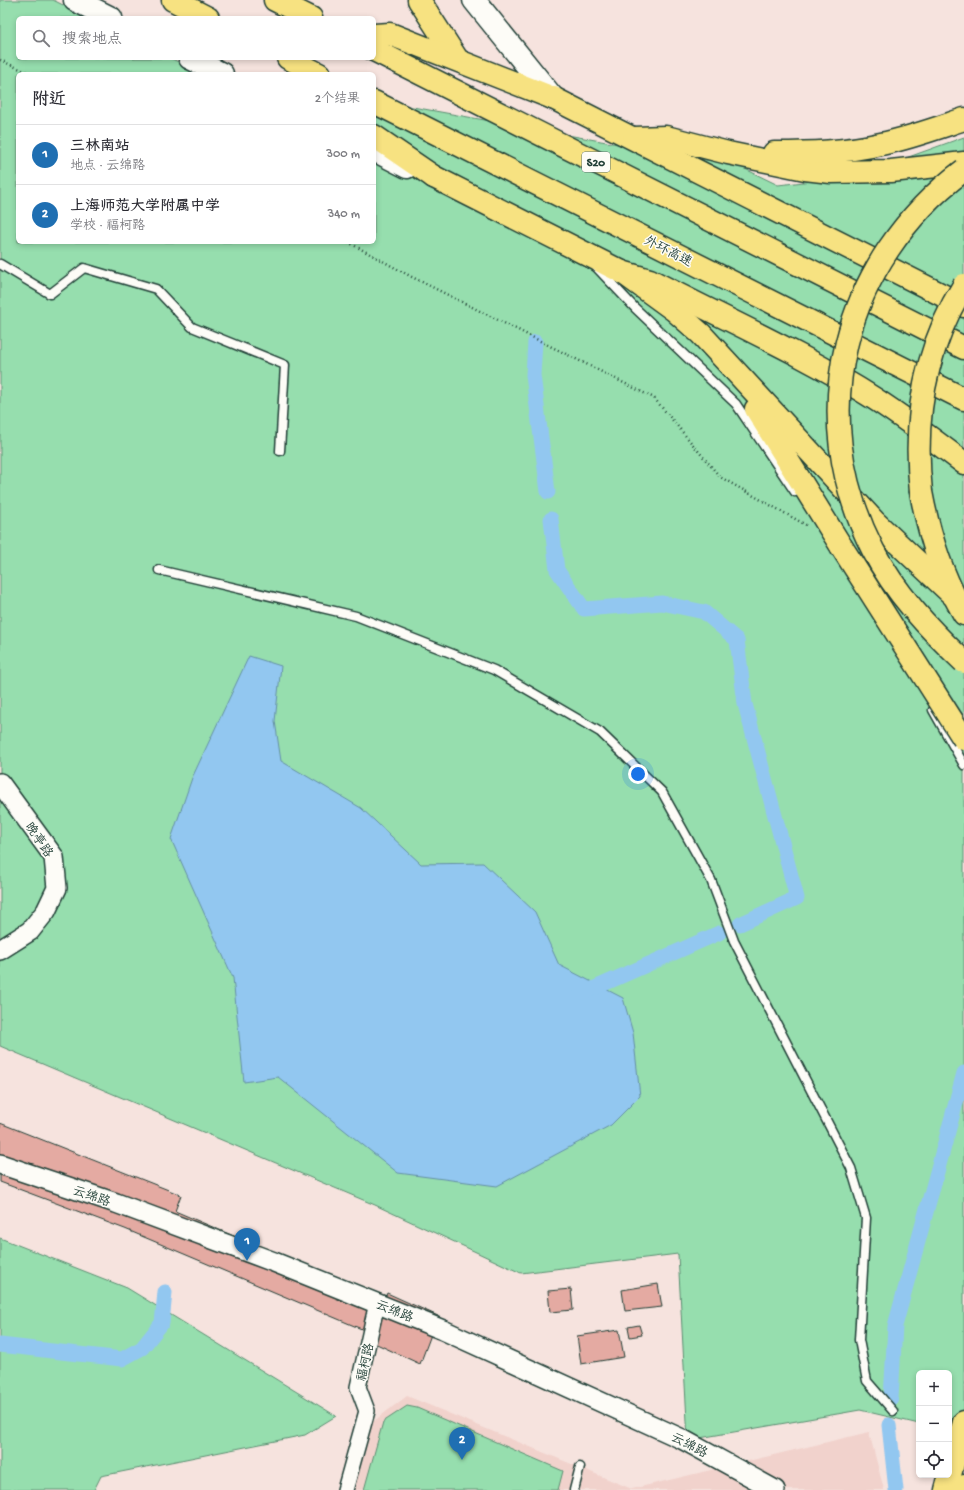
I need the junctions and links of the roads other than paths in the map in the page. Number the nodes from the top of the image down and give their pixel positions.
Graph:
1 (75, 0) edge
2 (173, 0) edge
3 (275, 0) edge
4 (419, 0) edge
5 (474, 0) edge
6 (106, 16) edge
7 (204, 16) edge
8 (307, 16) edge
9 (376, 35) edge
10 (376, 51) edge
11 (194, 60) edge
12 (457, 60) junction
13 (293, 64) edge
14 (218, 72) edge
15 (314, 72) edge
16 (553, 98) junction
17 (376, 103) edge
18 (964, 119) edge
19 (376, 137) edge
20 (634, 138) junction
21 (376, 151) edge
22 (728, 153) junction
23 (964, 163) edge
24 (964, 170) edge
25 (434, 177) junction
26 (581, 252) junction
27 (0, 264) edge
28 (622, 272) junction
29 (964, 285) edge
30 (964, 306) edge
31 (964, 348) edge
32 (748, 385) junction
33 (964, 399) edge
34 (280, 452) dead end
35 (964, 463) edge
36 (799, 499) dead end
37 (159, 570) dead end
38 (964, 604) edge
39 (964, 614) edge
40 (964, 662) edge
41 (929, 704) dead end
42 (964, 739) edge
43 (964, 765) edge
44 (0, 783) edge
45 (0, 950) edge
46 (0, 1164) edge
47 (377, 1303) junction
48 (893, 1411) dead end
49 (964, 1422) edge
50 (580, 1467) dead end
51 (964, 1486) edge
52 (345, 1490) edge
53 (574, 1490) edge
54 (776, 1490) edge
55 (946, 1490) edge
56 (963, 1490) edge

1 - 6 main road
2 - 7 main road
3 - 8 main road
4 - 12 main road
5 - 16 main road
9 - 12 main road
10 - 31 main road, S20, bridge
11 - 14 main road
12 - 16 main road
13 - 15 main road
16 - 20 main road
17 - 33 main road, 外环高速, bridge
18 - 22 main road
19 - 25 main road
20 - 22 main road
20 - 30 main road
21 - 25 main road
22 - 23 main road
24 - 40 main road, bridge
25 - 26 main road
26 - 28 main road
26 - 36 lane
27 - 34 lane
28 - 32 main road
28 - 35 main road
29 - 39 main road, bridge
32 - 38 main road
32 - 42 main road, bridge
37 - 48 lane
41 - 43 lane
44 - 45 street, 晚亭路
46 - 47 street, 云绵路
47 - 52 street, 福柯路
47 - 54 street, 云绵路
49 - 55 main road
50 - 53 lane
51 - 56 main road

